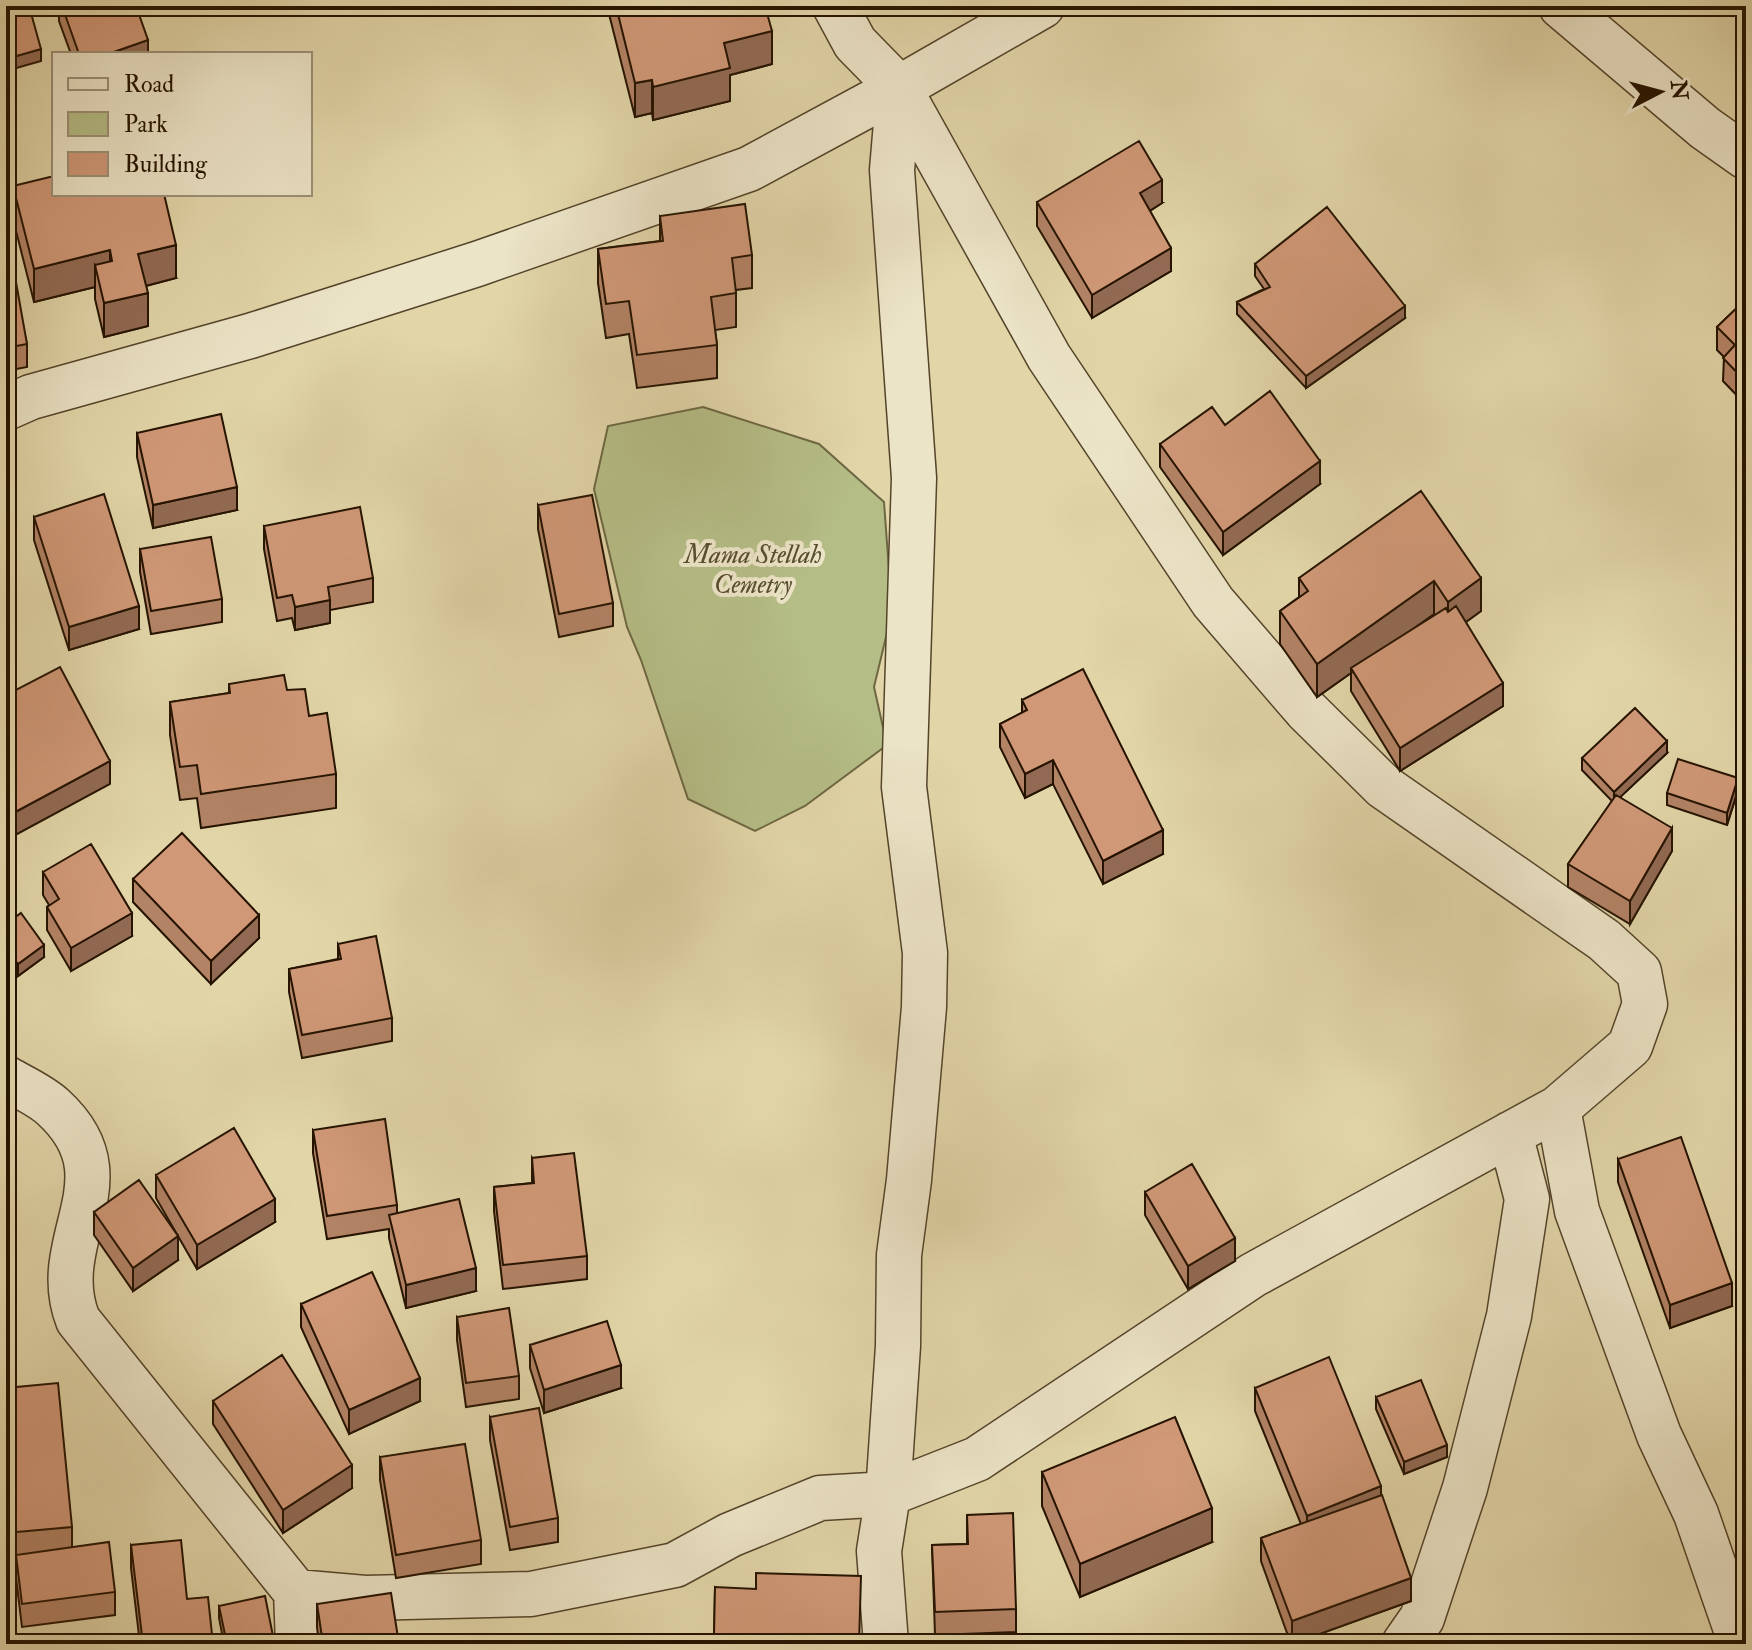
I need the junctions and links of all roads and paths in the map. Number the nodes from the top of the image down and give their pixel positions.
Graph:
1 (835, 6) edge
2 (1042, 6) edge
3 (1561, 6) edge
4 (899, 88) junction
5 (1746, 115) edge
6 (1705, 128) junction
7 (1746, 157) edge
8 (6, 408) edge
9 (6, 1078) edge
10 (1558, 1108) junction
11 (1510, 1134) junction
12 (888, 1494) junction
13 (296, 1592) junction
14 (1742, 1643) edge
15 (298, 1644) edge
16 (886, 1644) edge
17 (1404, 1644) edge

1 - 4 street
2 - 4 street
3 - 6 street
4 - 8 street
4 - 10 street
4 - 12 street
5 - 6 street
6 - 7 street
9 - 13 street
10 - 11 street
10 - 14 street
11 - 12 street
11 - 17 street
12 - 13 street
12 - 16 street
13 - 15 street

